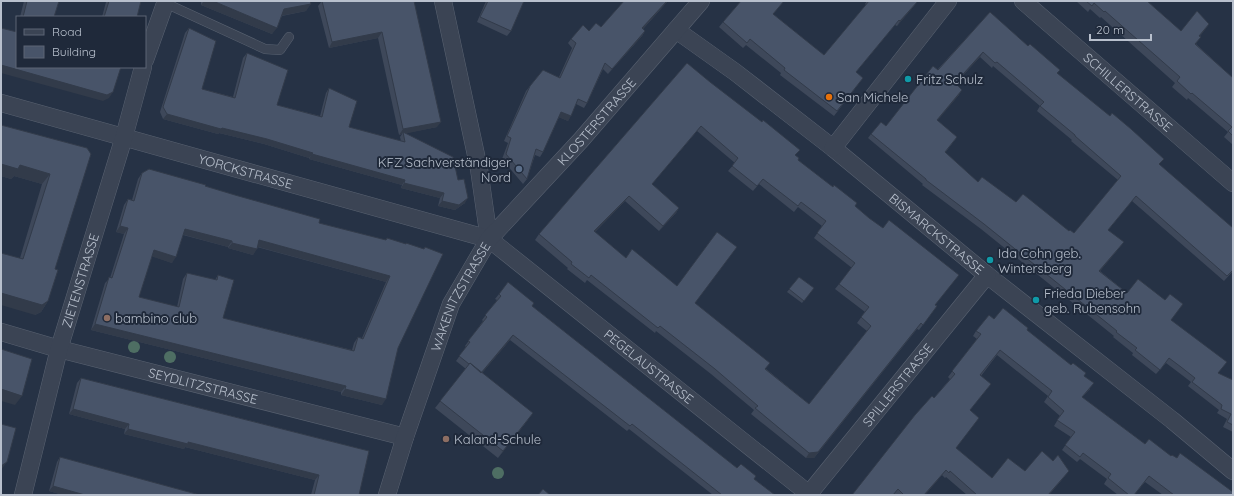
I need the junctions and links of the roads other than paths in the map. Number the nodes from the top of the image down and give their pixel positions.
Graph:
1 (443, 1) edge
2 (701, 1) edge
3 (948, 1) edge
4 (1023, 1) edge
5 (165, 2) edge
6 (676, 30) junction
7 (289, 37) dead end
8 (146, 57) edge
9 (142, 68) edge
10 (1, 103) edge
11 (124, 137) junction
12 (833, 148) junction
13 (1233, 183) edge
14 (489, 239) junction
15 (987, 275) junction
16 (1, 332) edge
17 (59, 349) junction
18 (405, 437) junction
19 (1233, 471) edge
20 (808, 494) edge
21 (23, 495) edge
22 (387, 495) edge

1 - 14 street, WAKENITZSTRASSE
2 - 6 street, KLOSTERSTRASSE
3 - 12 street
4 - 13 street, SCHILLERSTRASSE
5 - 7 lane
5 - 8 street
6 - 12 street, BISMARCKSTRASSE
6 - 14 street, KLOSTERSTRASSE
9 - 11 street, ZIETENSTRASSE
10 - 11 street, YORCKSTRASSE
11 - 14 street, YORCKSTRASSE
11 - 17 street, ZIETENSTRASSE
12 - 15 street, BISMARCKSTRASSE
14 - 18 street, WAKENITZSTRASSE
14 - 20 street, PEGELAUSTRASSE
15 - 19 street, BISMARCKSTRASSE
15 - 20 street, SPILLERSTRASSE
16 - 17 street, SEYDLITZSTRASSE
17 - 18 street, SEYDLITZSTRASSE
17 - 21 street, ZIETENSTRASSE
18 - 22 street, WAKENITZSTRASSE

